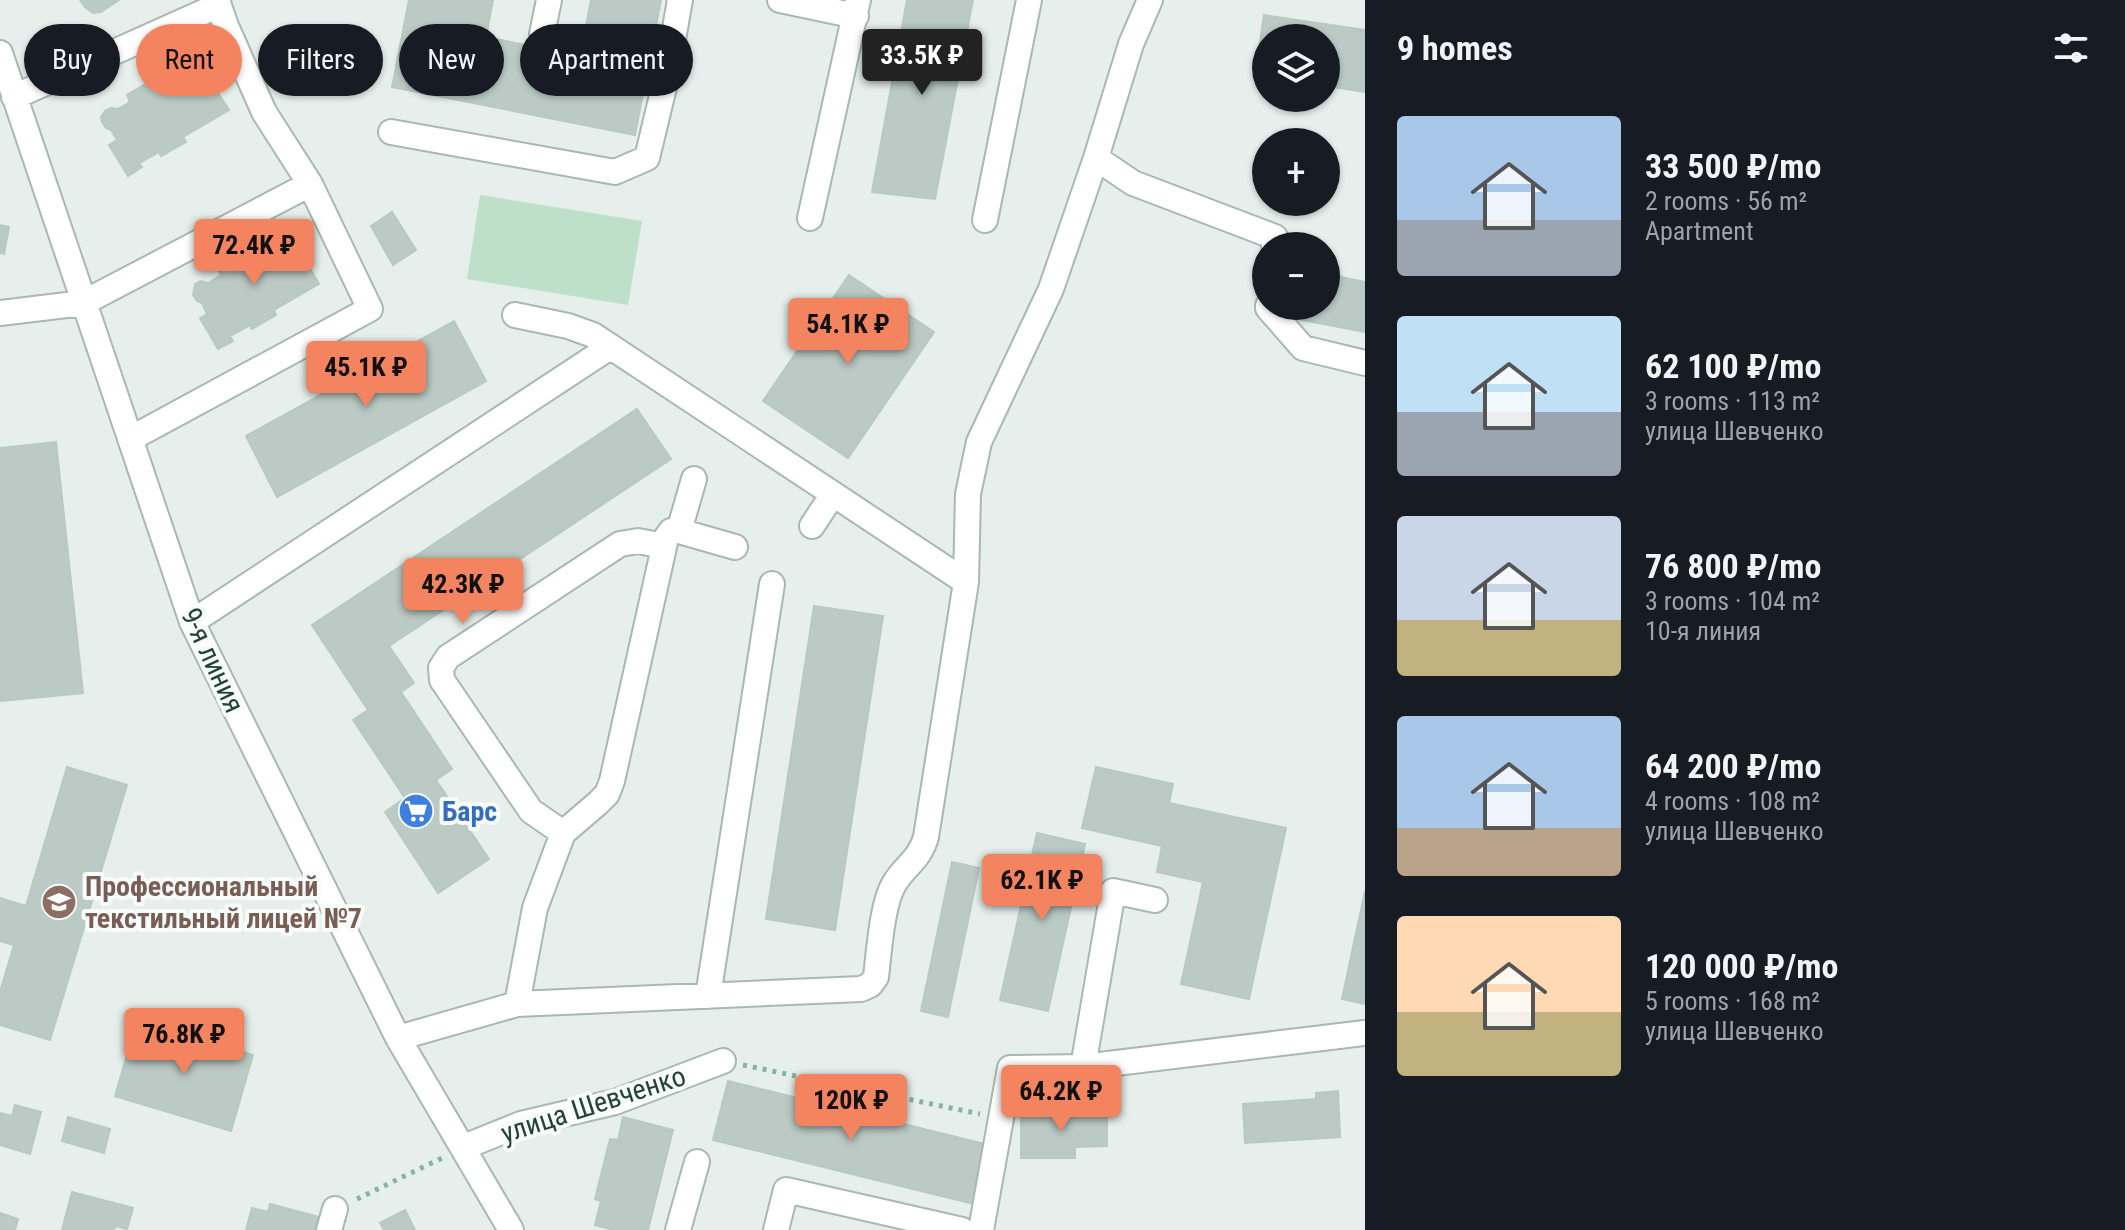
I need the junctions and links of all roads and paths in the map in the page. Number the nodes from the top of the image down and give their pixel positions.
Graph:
1 (549, 0) edge
2 (680, 0) edge
3 (780, 0) edge
4 (1029, 0) edge
5 (1150, 0) edge
6 (218, 2) edge
7 (857, 8) edge
8 (544, 24) edge
9 (0, 53) edge
10 (14, 97) junction
11 (391, 132) dead end
12 (1096, 158) junction
13 (310, 184) junction
14 (810, 218) dead end
15 (985, 220) dead end
16 (1262, 232) edge
17 (83, 303) junction
18 (0, 313) edge
19 (515, 315) dead end
20 (1278, 320) edge
21 (610, 347) junction
22 (1365, 363) edge
23 (130, 439) junction
24 (694, 479) dead end
25 (833, 494) junction
26 (812, 526) dead end
27 (671, 538) junction
28 (735, 547) dead end
29 (966, 582) junction
30 (772, 584) dead end
31 (192, 622) junction
32 (563, 833) junction
33 (1155, 900) dead end
34 (708, 996) junction
35 (517, 1004) junction
36 (1365, 1033) edge
37 (398, 1038) junction
38 (723, 1061) joint
39 (1083, 1067) junction
40 (1001, 1118) junction
41 (464, 1147) junction
42 (697, 1162) dead end
43 (332, 1220) edge
44 (511, 1230) edge
45 (678, 1230) edge
46 (776, 1230) edge
47 (962, 1230) edge
48 (981, 1230) edge

1 - 8 street
2 - 11 street
3 - 7 street
4 - 15 street
5 - 12 street
6 - 10 street
6 - 13 street
7 - 14 street
9 - 10 street, 9-я линия
10 - 17 street, 9-я линия
12 - 16 street
12 - 29 street
13 - 17 street
13 - 23 street
17 - 18 street
17 - 23 street, 9-я линия
19 - 21 street
20 - 22 street
21 - 25 street
21 - 31 street
23 - 31 street, 9-я линия
24 - 27 street
25 - 26 street
25 - 29 street
27 - 28 street
27 - 32 street
27 - 32 street
29 - 34 street
30 - 34 street
31 - 37 street, 9-я линия
32 - 35 street
33 - 39 street
34 - 35 street
35 - 37 street
36 - 39 street
37 - 41 street, 9-я линия
38 - 40 path
38 - 41 street, улица Шевченко
39 - 40 street
40 - 48 street
41 - 43 path
41 - 44 street, 9-я линия
42 - 45 street
46 - 47 street

